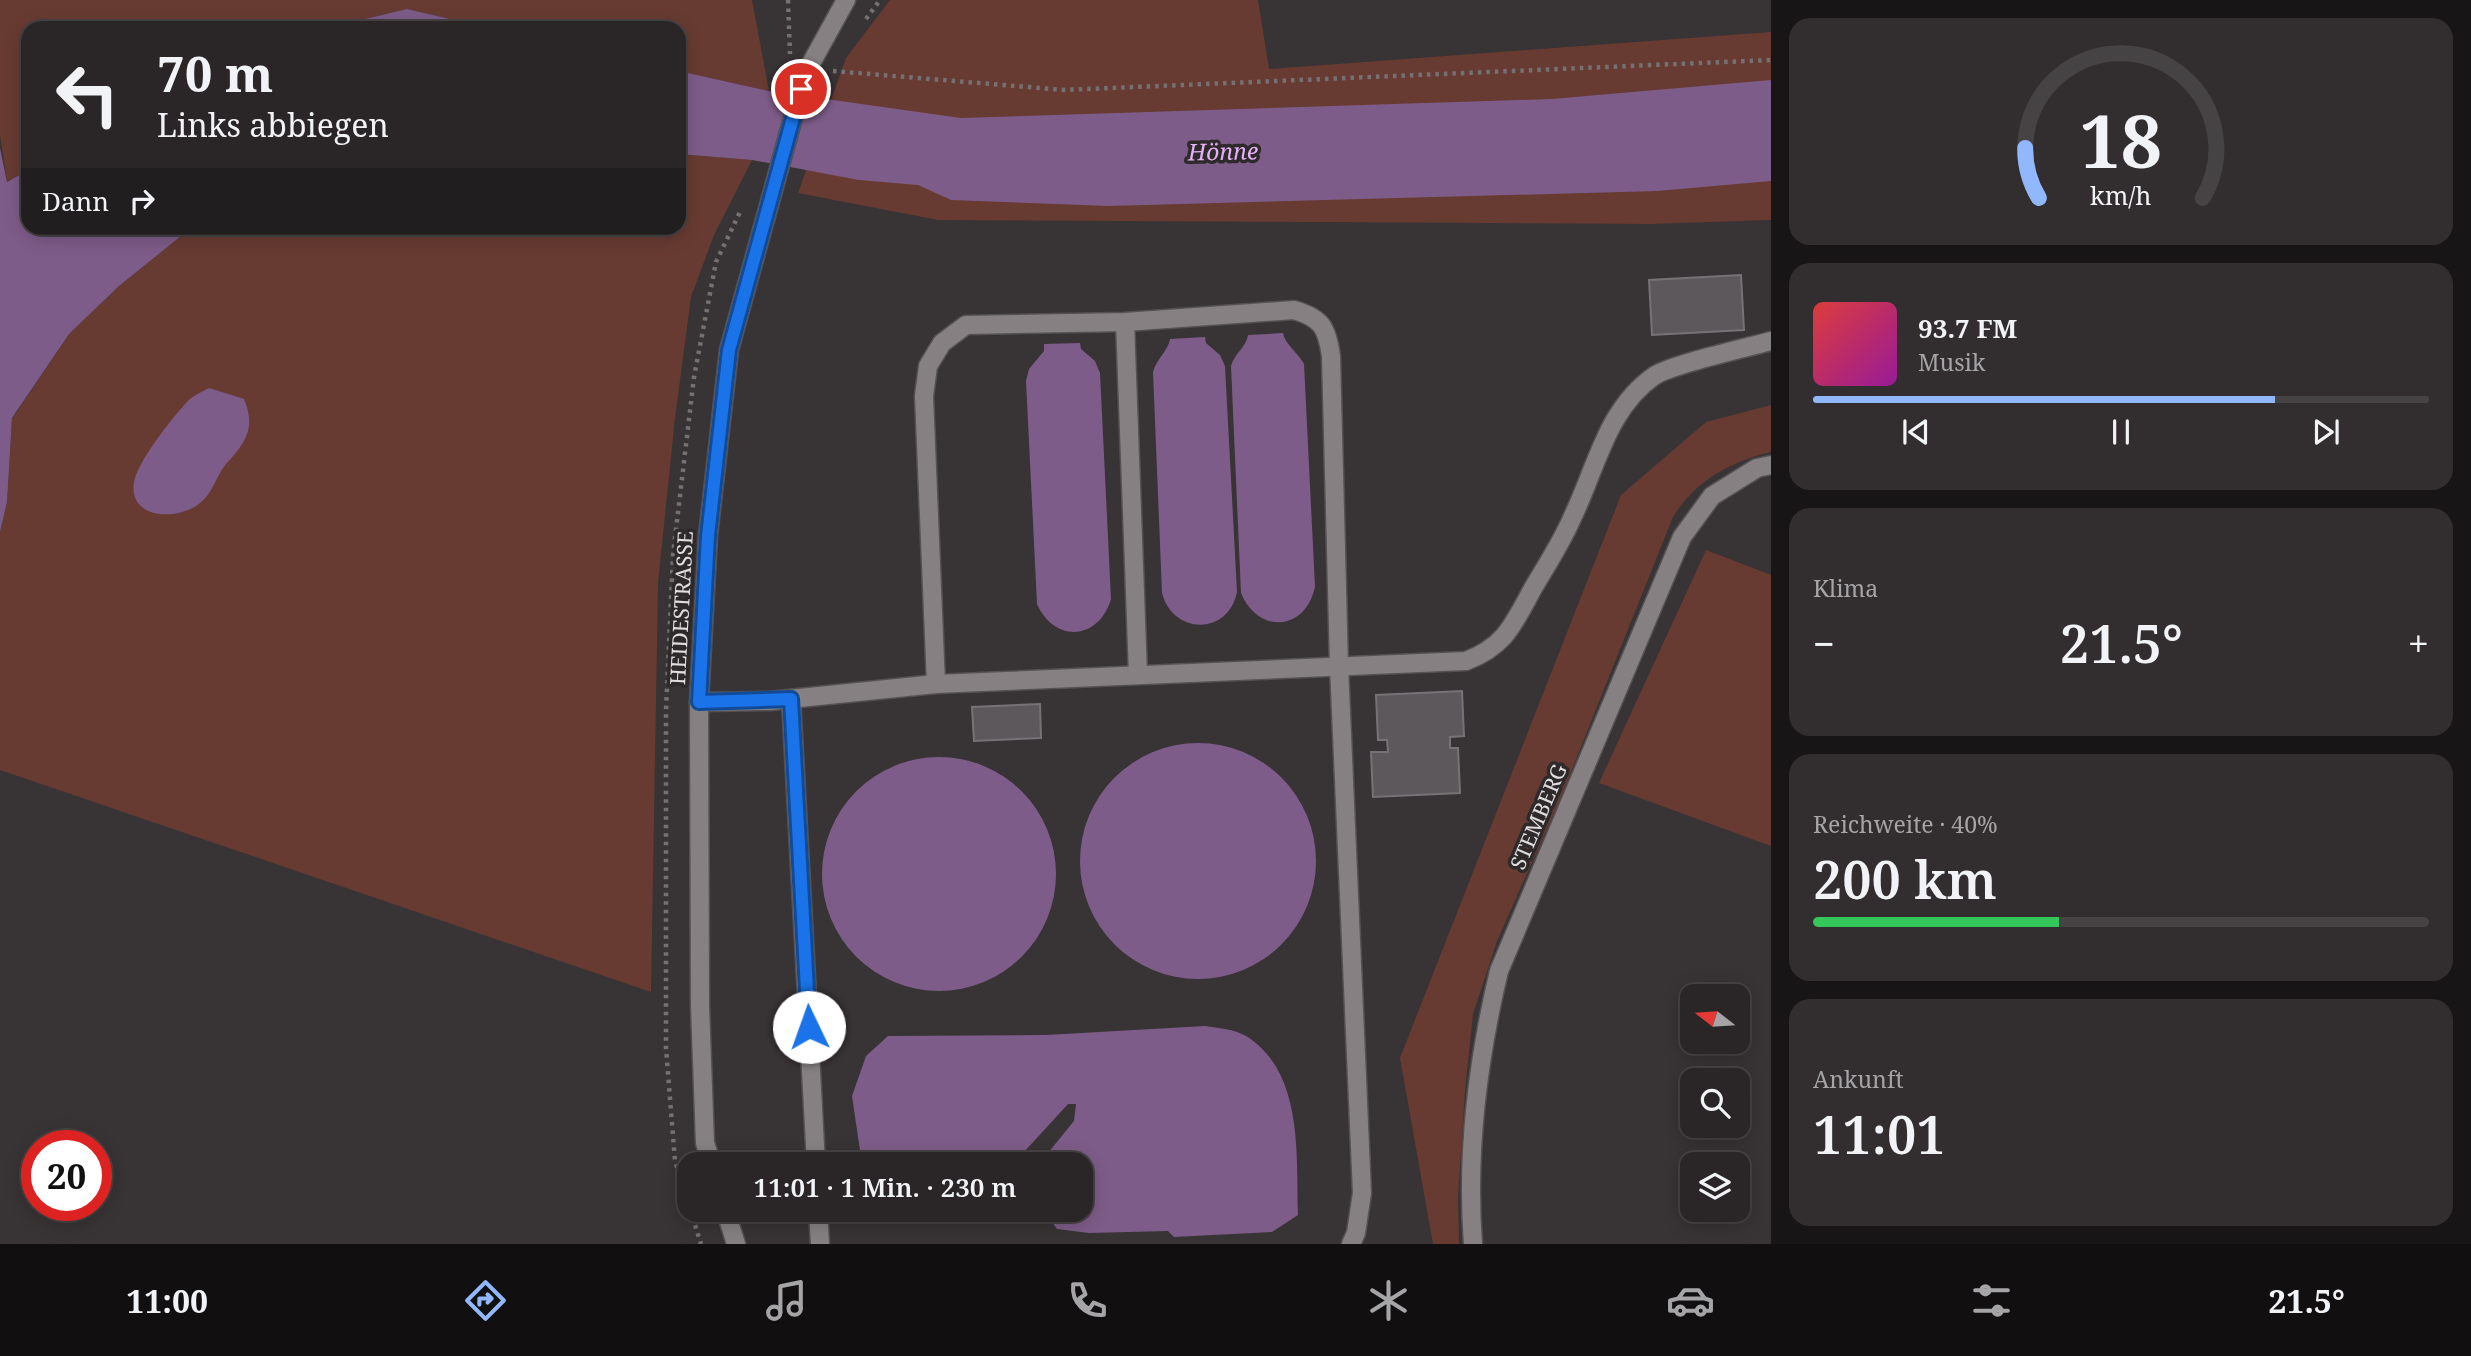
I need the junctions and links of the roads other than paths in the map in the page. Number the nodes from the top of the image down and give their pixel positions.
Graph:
1 (846, 0) edge
2 (1125, 322) junction
3 (1771, 341) edge
4 (1771, 465) edge
5 (1339, 666) junction
6 (1138, 674) junction
7 (936, 684) junction
8 (791, 699) junction
9 (699, 702) junction
10 (708, 1152) edge
11 (815, 1152) edge
12 (729, 1222) edge
13 (819, 1222) edge
14 (736, 1244) edge
15 (820, 1244) edge
16 (1351, 1244) edge
17 (1472, 1244) edge

1 - 9 street, HEIDESTRASSE
2 - 5 street
2 - 6 street
2 - 7 street
3 - 5 street
4 - 17 street, STEMBERG
5 - 6 street
5 - 16 street
6 - 7 street
7 - 8 street
8 - 9 street
8 - 11 street
9 - 10 street, HEIDESTRASSE
12 - 14 street
13 - 15 street

